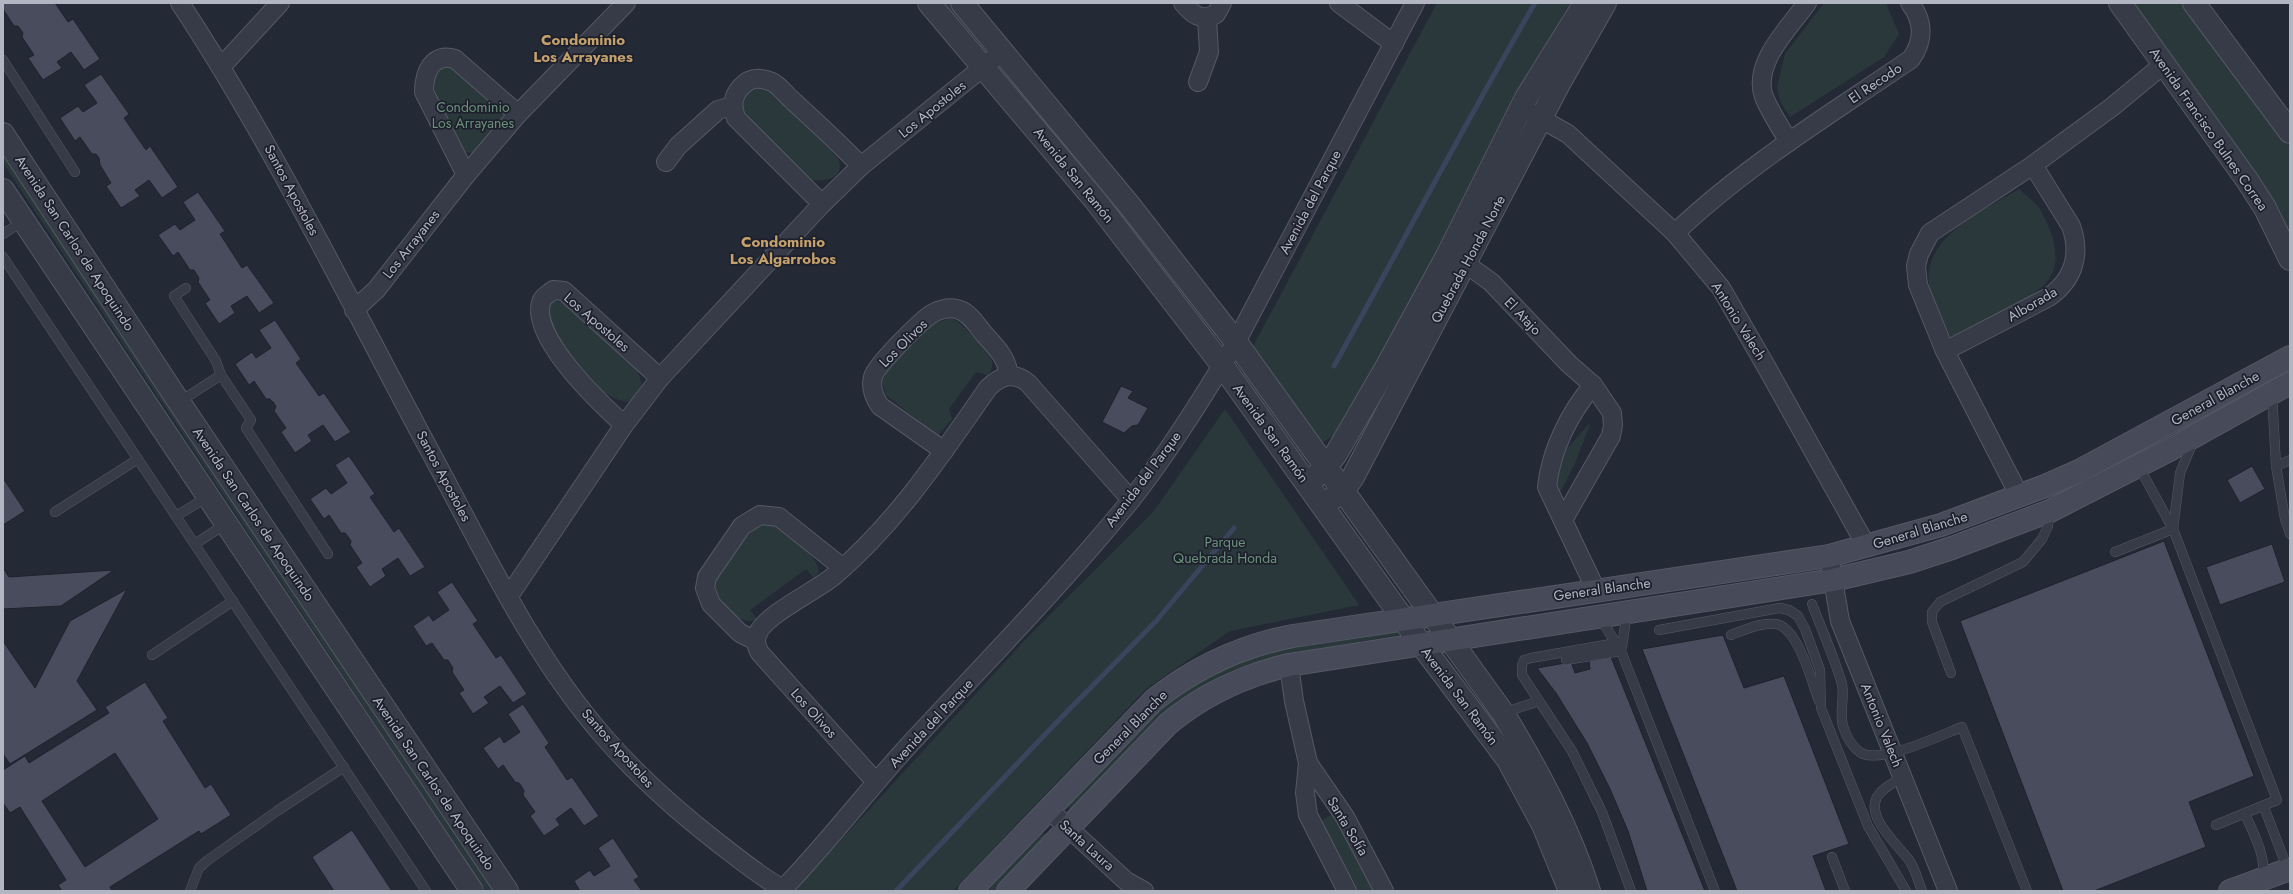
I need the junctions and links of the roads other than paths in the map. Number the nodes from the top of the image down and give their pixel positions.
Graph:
1 (180, 3) edge
2 (280, 3) edge
3 (625, 3) edge
4 (929, 3) edge
5 (962, 3) edge
6 (1183, 3) edge
7 (1222, 3) edge
8 (1339, 3) edge
9 (1415, 3) edge
10 (1585, 3) edge
11 (1605, 3) edge
12 (1807, 3) edge
13 (1910, 3) edge
14 (2120, 3) edge
15 (2194, 3) edge
16 (1207, 18) junction
17 (1394, 44) junction
18 (1003, 52) junction
19 (3, 60) edge
20 (2164, 64) junction
21 (221, 67) junction
22 (984, 67) junction
23 (1198, 82) dead end
24 (732, 106) junction
25 (1522, 108) junction
26 (518, 114) junction
27 (1542, 119) junction
28 (2290, 132) edge
29 (3, 134) edge
30 (1789, 142) junction
31 (666, 162) dead end
32 (2033, 165) junction
33 (861, 166) junction
34 (75, 172) dead end
35 (466, 175) junction
36 (3, 190) edge
37 (822, 204) junction
38 (23, 221) junction
39 (1675, 233) junction
40 (3, 234) edge
41 (3, 257) edge
42 (2290, 258) edge
43 (1456, 260) junction
44 (186, 288) dead end
45 (354, 310) junction
46 (1236, 342) junction
47 (1945, 351) junction
48 (2290, 357) edge
49 (1222, 365) junction
50 (221, 375) junction
51 (1009, 376) junction
52 (660, 378) junction
53 (1593, 385) junction
54 (2281, 388) edge
55 (179, 402) junction
56 (2193, 410) junction
57 (624, 425) junction
58 (2199, 434) junction
59 (944, 451) junction
60 (2108, 456) junction
61 (138, 459) junction
62 (2290, 460) edge
63 (2138, 465) junction
64 (2276, 466) junction
65 (1325, 468) junction
66 (1307, 484) junction
67 (1343, 491) junction
68 (209, 496) junction
69 (2020, 497) junction
70 (1131, 500) junction
71 (1323, 506) junction
72 (2050, 511) junction
73 (55, 512) dead end
74 (176, 516) junction
75 (1563, 520) junction
76 (227, 523) junction
77 (2173, 529) junction
78 (2290, 534) edge
79 (195, 544) junction
80 (1867, 547) junction
81 (2115, 552) dead end
82 (328, 554) dead end
83 (1829, 556) junction
84 (843, 568) junction
85 (1833, 580) junction
86 (1596, 590) junction
87 (509, 596) junction
88 (1778, 599) junction
89 (233, 601) junction
90 (1812, 604) dead end
91 (1627, 612) junction
92 (1431, 614) junction
93 (1745, 614) junction
94 (1599, 616) junction
95 (1403, 619) junction
96 (1749, 628) junction
97 (1659, 630) dead end
98 (1731, 635) dead end
99 (1449, 640) junction
100 (756, 641) junction
101 (1421, 644) junction
102 (1620, 646) junction
103 (152, 655) dead end
104 (1566, 660) dead end
105 (1289, 665) junction
106 (1951, 673) dead end
107 (1539, 701) junction
108 (1821, 708) junction
109 (1503, 713) junction
110 (1846, 736) junction
111 (1835, 740) junction
112 (1892, 753) junction
113 (1308, 763) junction
114 (344, 768) junction
115 (1902, 777) junction
116 (876, 782) junction
117 (2264, 807) junction
118 (1048, 809) junction
119 (2245, 814) junction
120 (2216, 825) dead end
121 (1068, 828) junction
122 (1888, 837) junction
123 (1877, 842) junction
124 (1832, 857) dead end
125 (2289, 869) edge
126 (1896, 875) junction
127 (2268, 885) edge
128 (1128, 886) edge
129 (782, 890) edge
130 (190, 891) edge
131 (426, 891) edge
132 (472, 891) edge
133 (507, 891) edge
134 (970, 891) edge
135 (1008, 891) edge
136 (1144, 891) edge
137 (1347, 891) edge
138 (1384, 891) edge
139 (1570, 891) edge
140 (1589, 891) edge
141 (1632, 891) edge
142 (1715, 891) edge
143 (1845, 891) edge
144 (1897, 891) edge
145 (1906, 891) edge
146 (1922, 891) edge
147 (1948, 891) edge
148 (2027, 891) edge
149 (2230, 891) edge

1 - 21 street, Santos Apostoles
2 - 21 street
3 - 26 street, Los Arrayanes
4 - 22 street, Avenida San Ramón
5 - 18 street, Avenida San Ramón
6 - 16 street
7 - 16 street
8 - 17 street
9 - 17 street, Avenida del Parque
10 - 25 street, Quebrada Honda Norte
11 - 27 street, Quebrada Honda Norte
12 - 30 street
13 - 30 street, El Recodo
14 - 20 street, Avenida Francisco Bulnes Correa
15 - 28 street
16 - 23 street
17 - 46 street, Avenida del Parque
18 - 22 street, Los Apostoles
18 - 46 street, Avenida San Ramón
19 - 34 lane
20 - 32 street
20 - 42 street, Avenida Francisco Bulnes Correa
21 - 45 street, Santos Apostoles
22 - 33 street, Los Apostoles
22 - 49 street, Avenida San Ramón
24 - 31 street
24 - 33 street
24 - 37 street
25 - 27 street, Antonio Valech
25 - 43 street, Quebrada Honda Norte
26 - 35 street, Los Arrayanes
26 - 35 street
27 - 39 street, Antonio Valech
27 - 43 street, Quebrada Honda Norte
29 - 55 street, Avenida San Carlos de Apoquindo
30 - 39 street, El Recodo
32 - 47 street
32 - 47 street, Alborada
33 - 37 street, Los Apostoles
35 - 45 street, Los Arrayanes
36 - 38 street, Avenida San Carlos de Apoquindo
37 - 52 street, Los Apostoles
38 - 40 lane
38 - 68 street, Avenida San Carlos de Apoquindo
39 - 80 street, Antonio Valech
41 - 61 lane
43 - 53 street, El Atajo
43 - 65 street, Quebrada Honda Norte
43 - 67 street, Quebrada Honda Norte
44 - 50 lane
45 - 87 street, Santos Apostoles
46 - 49 street, Avenida del Parque
46 - 65 street, Avenida San Ramón
47 - 69 street
48 - 56 main road, General Blanche
49 - 66 street, Avenida San Ramón
49 - 70 street, Avenida del Parque
50 - 55 lane
50 - 82 lane
51 - 59 street
51 - 59 street, Los Olivos
51 - 70 street
52 - 57 street, Los Apostoles
52 - 57 street, Los Apostoles
53 - 75 street
53 - 75 street, El Atajo
54 - 58 main road, General Blanche
54 - 64 lane
55 - 133 street, Avenida San Carlos de Apoquindo
56 - 60 main road, General Blanche
56 - 63 main road
57 - 87 street, Los Apostoles
58 - 63 main road, General Blanche
58 - 77 lane
59 - 84 street
60 - 69 main road, General Blanche
60 - 72 main road
61 - 73 lane
61 - 74 lane
62 - 64 lane
63 - 72 main road, General Blanche
63 - 77 lane
64 - 78 lane
65 - 66 street, Quebrada Honda Norte
65 - 67 street, Avenida San Ramón
66 - 71 street, Avenida San Ramón
67 - 71 street, Quebrada Honda Norte
67 - 92 street, Avenida San Ramón
68 - 74 lane
68 - 76 street, Avenida San Carlos de Apoquindo
69 - 80 main road, General Blanche
70 - 116 street, Avenida del Parque
71 - 95 street, Avenida San Ramón
72 - 85 main road, General Blanche
72 - 106 lane
74 - 79 lane
75 - 86 street
76 - 79 lane
76 - 132 street, Avenida San Carlos de Apoquindo
77 - 81 lane
77 - 117 lane
79 - 89 lane
80 - 83 main road, General Blanche
83 - 85 street, Antonio Valech
83 - 86 main road, General Blanche
84 - 100 street
84 - 100 street
85 - 88 main road, General Blanche
85 - 112 street, Antonio Valech
86 - 92 main road, General Blanche
87 - 129 street, Santos Apostoles
88 - 91 main road, General Blanche
88 - 93 lane
88 - 108 lane
89 - 103 lane
89 - 114 lane
90 - 110 lane
91 - 94 main road, General Blanche
91 - 102 lane
92 - 95 main road, General Blanche
92 - 99 street, Avenida San Ramón
93 - 96 lane
93 - 97 lane
94 - 99 main road, General Blanche
94 - 102 lane
95 - 101 street, Avenida San Ramón
95 - 118 main road, General Blanche
96 - 98 lane
96 - 108 lane
99 - 101 main road, General Blanche
99 - 109 street, Avenida San Ramón
100 - 116 street, Los Olivos
101 - 105 main road, General Blanche
101 - 139 street, Avenida San Ramón
102 - 104 lane
102 - 107 lane
102 - 142 lane
105 - 113 street, Santa Sofía
105 - 121 main road, General Blanche
107 - 109 lane
107 - 141 lane
108 - 111 lane
109 - 140 street, Avenida San Ramón
110 - 111 lane
110 - 112 lane
111 - 123 lane
112 - 115 street, Antonio Valech
112 - 148 lane
113 - 137 street, Santa Sofía
113 - 138 street, Santa Sofía
114 - 130 lane
114 - 131 lane
115 - 122 lane
115 - 147 street, Antonio Valech
116 - 129 street, Avenida del Parque
117 - 119 lane
117 - 125 lane
118 - 121 street, Santa Laura
118 - 134 main road, General Blanche
119 - 120 lane
119 - 127 lane
121 - 128 street, Santa Laura
121 - 135 main road, General Blanche
122 - 123 lane
122 - 146 lane
123 - 126 lane
124 - 143 lane
125 - 127 main road
126 - 144 lane
126 - 145 lane
127 - 149 main road
128 - 136 street, Santa Laura

